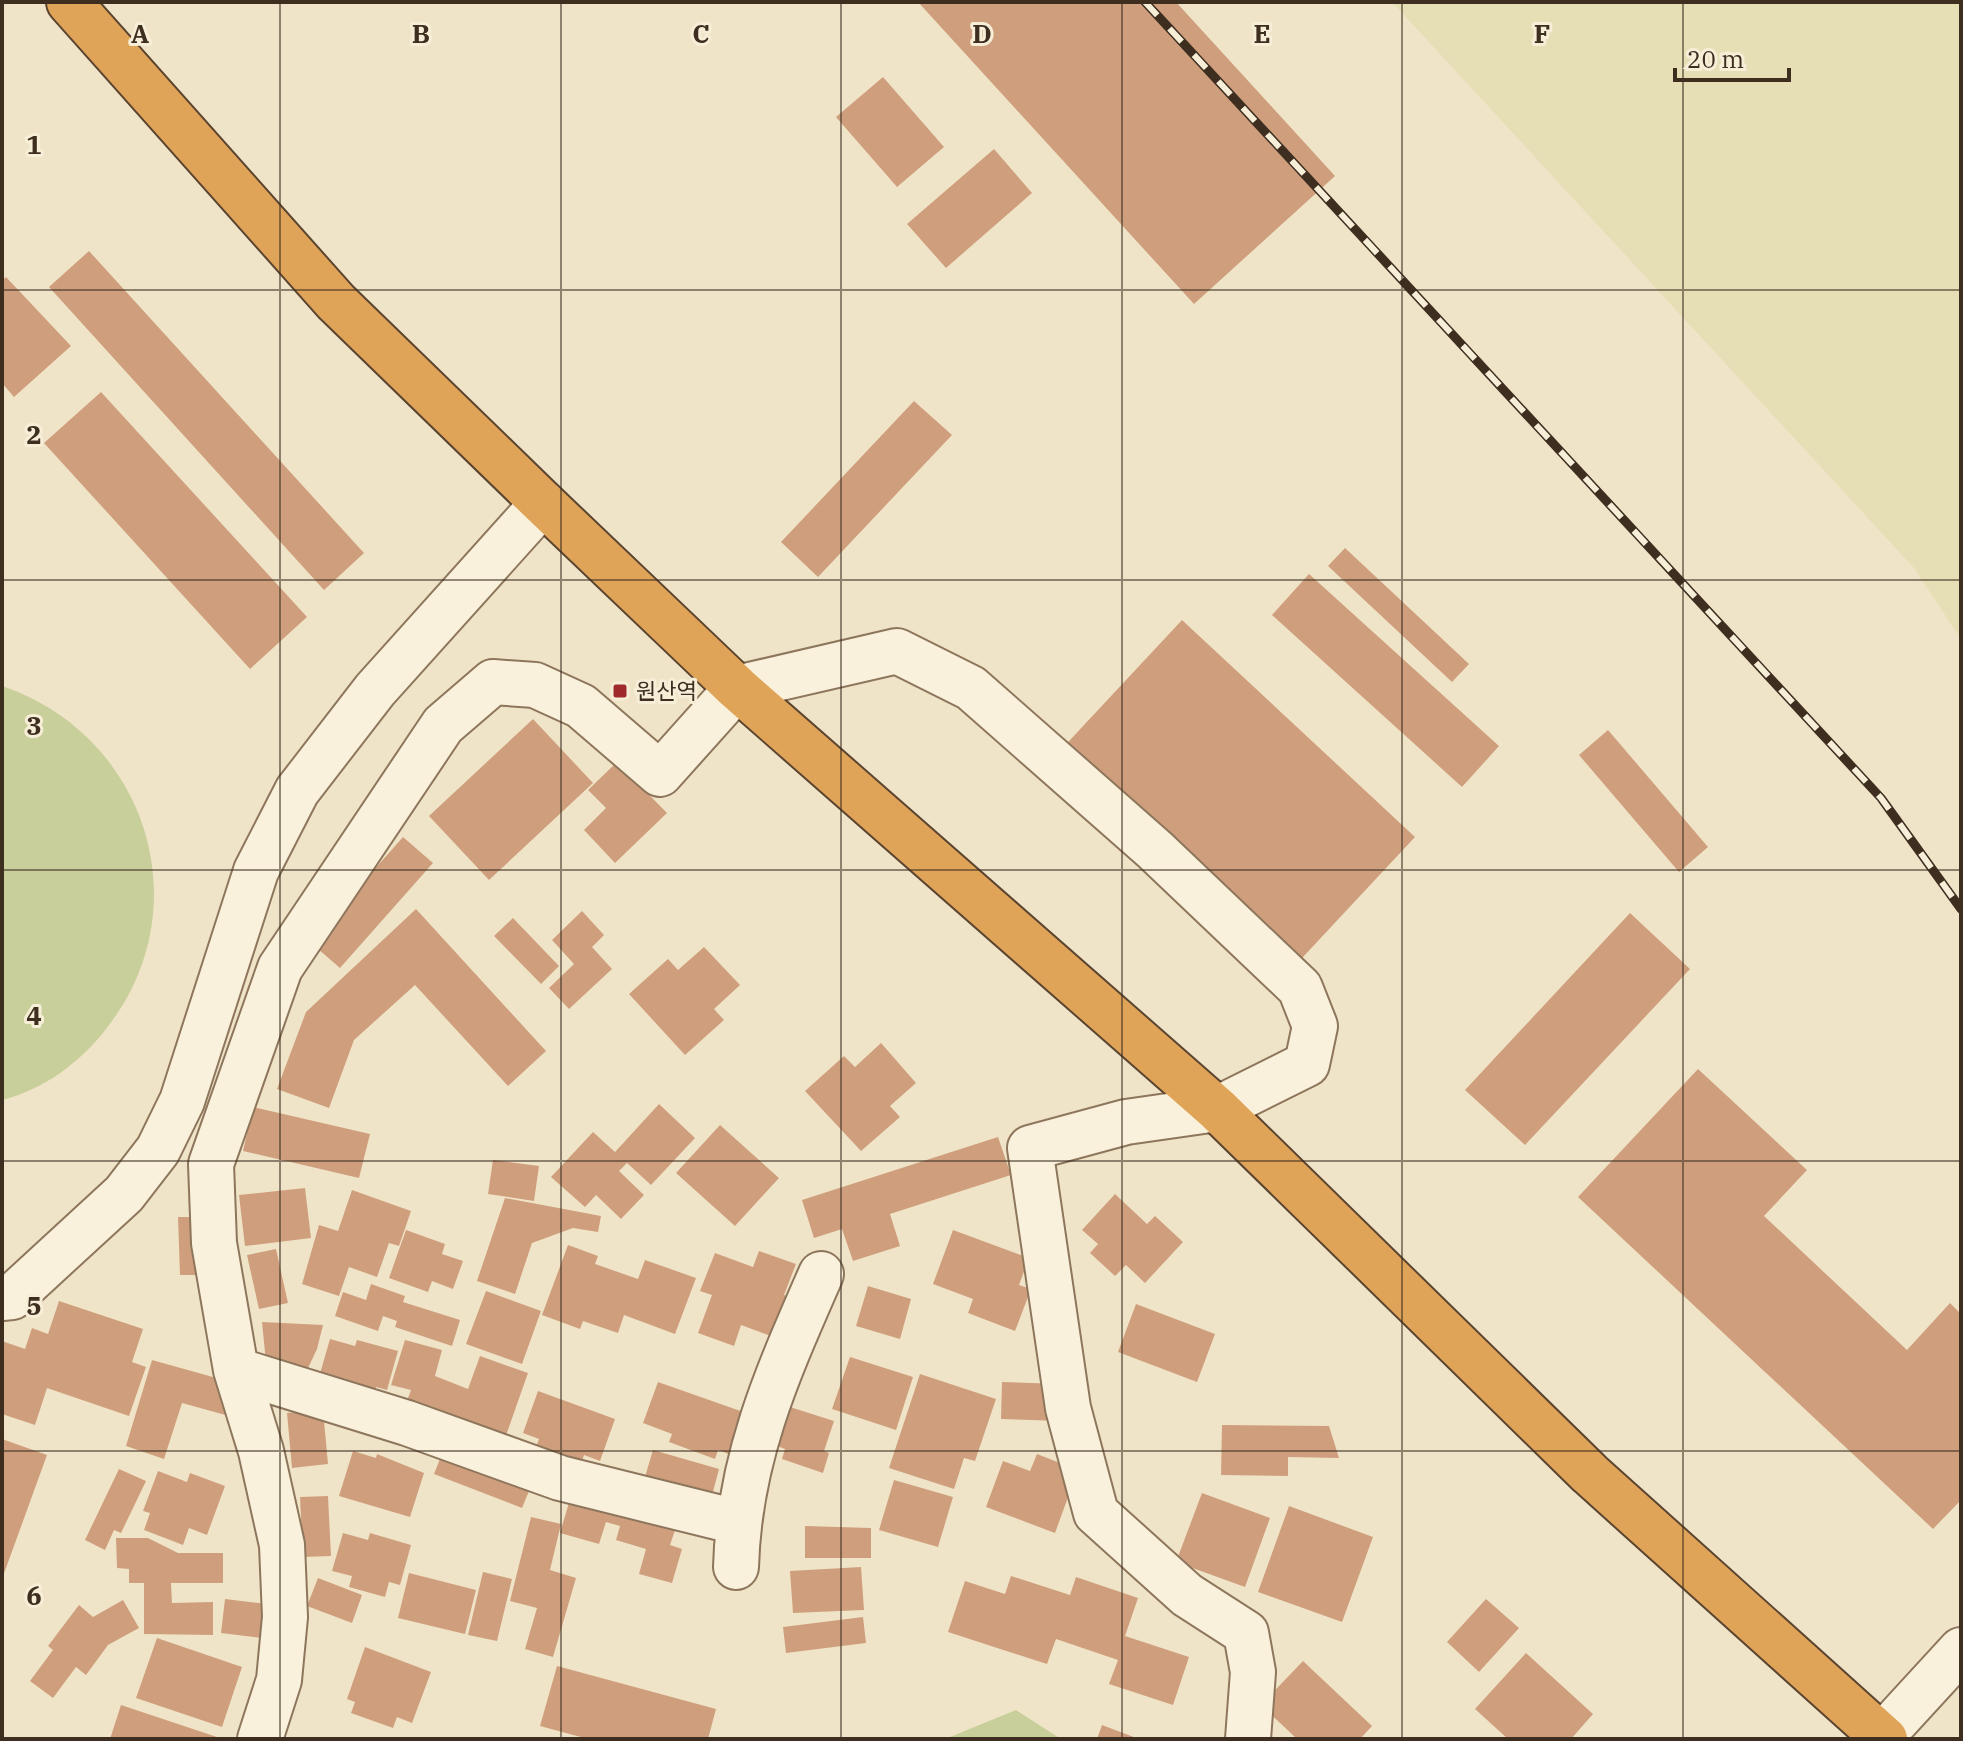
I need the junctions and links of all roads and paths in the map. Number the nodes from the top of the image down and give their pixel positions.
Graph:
1 (69, 2) edge
2 (543, 503) junction
3 (737, 688) junction
4 (1217, 1109) junction
5 (821, 1274) dead end
6 (2, 1298) edge
7 (236, 1370) junction
8 (737, 1522) junction
9 (736, 1567) dead end
10 (1961, 1650) edge
11 (1884, 1738) edge
12 (260, 1739) edge
13 (1248, 1739) edge

1 - 2 highway
2 - 3 highway
2 - 6 street
3 - 4 highway
3 - 4 street
3 - 7 street
4 - 11 highway
4 - 13 street
5 - 8 street
7 - 8 street
7 - 12 street
8 - 9 street
10 - 11 street

